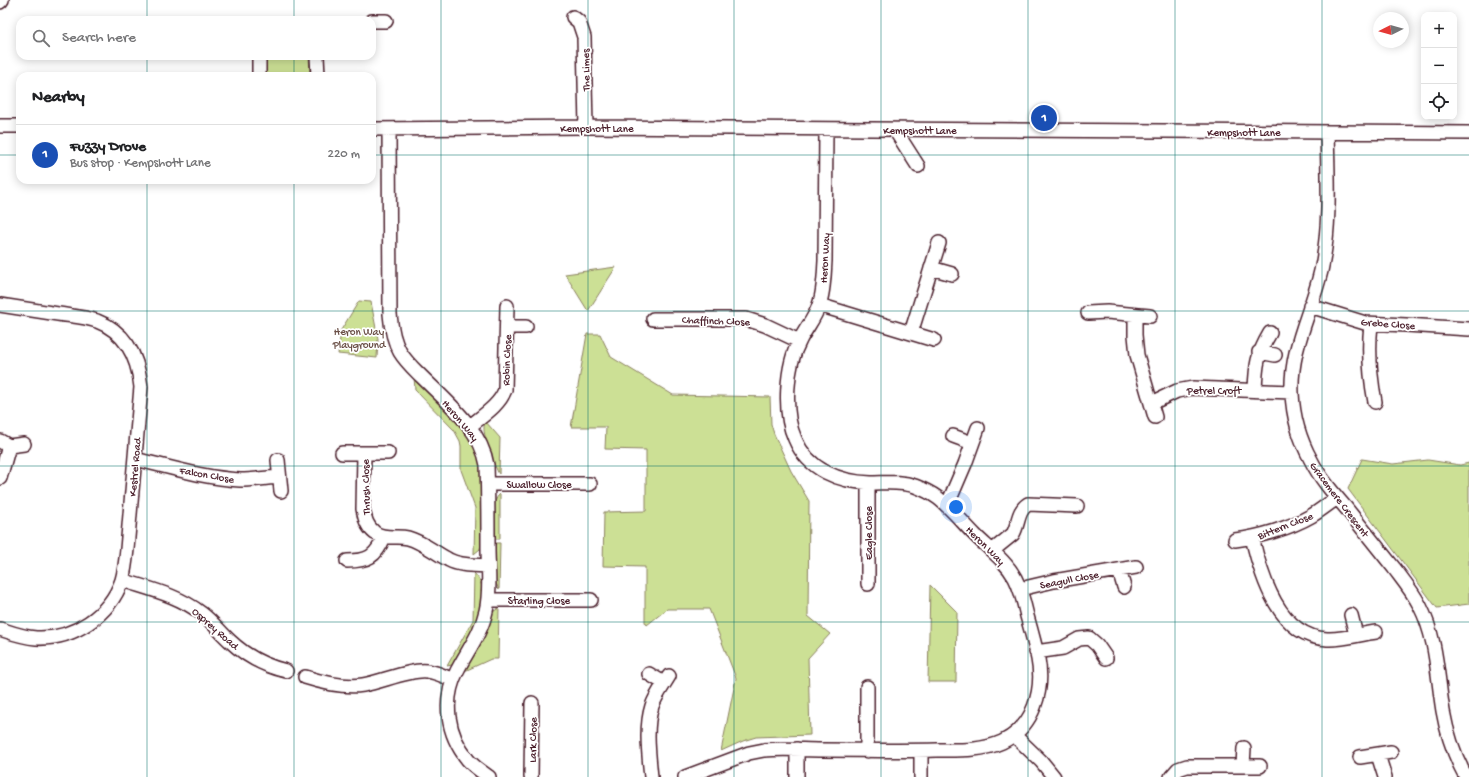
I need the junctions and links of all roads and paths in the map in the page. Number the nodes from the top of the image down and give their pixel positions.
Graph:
1 (2, 0) edge
2 (0, 2) edge
3 (573, 17) dead end
4 (386, 20) dead end
5 (376, 21) edge
6 (259, 60) edge
7 (317, 60) edge
8 (259, 72) edge
9 (318, 72) edge
10 (0, 126) edge
11 (16, 126) edge
12 (586, 127) junction
13 (376, 129) edge
14 (389, 129) junction
15 (826, 130) junction
16 (895, 130) junction
17 (1327, 132) junction
18 (1469, 133) edge
19 (918, 166) dead end
20 (939, 243) dead end
21 (931, 268) junction
22 (952, 274) dead end
23 (0, 305) edge
24 (819, 305) junction
25 (507, 306) dead end
26 (1310, 306) junction
27 (1088, 313) dead end
28 (1135, 315) junction
29 (1150, 316) dead end
30 (653, 319) dead end
31 (1372, 324) junction
32 (507, 327) junction
33 (526, 327) dead end
34 (1469, 330) edge
35 (911, 333) junction
36 (1270, 333) dead end
37 (934, 340) dead end
38 (799, 341) junction
39 (1259, 352) junction
40 (1275, 355) dead end
41 (1255, 390) junction
42 (1292, 392) junction
43 (1375, 402) dead end
44 (1152, 403) junction
45 (1155, 417) dead end
46 (469, 427) junction
47 (978, 428) dead end
48 (953, 436) dead end
49 (972, 443) junction
50 (4, 444) edge
51 (24, 444) dead end
52 (342, 453) dead end
53 (364, 453) junction
54 (388, 453) dead end
55 (134, 459) junction
56 (278, 460) dead end
57 (279, 477) junction
58 (0, 478) edge
59 (868, 482) junction
60 (488, 484) junction
61 (590, 484) dead end
62 (281, 491) dead end
63 (1337, 498) junction
64 (947, 506) junction
65 (1077, 506) dead end
66 (384, 537) junction
67 (1252, 537) junction
68 (1234, 540) dead end
69 (992, 551) junction
70 (347, 561) dead end
71 (488, 566) junction
72 (1136, 567) dead end
73 (1118, 570) junction
74 (122, 580) junction
75 (868, 584) dead end
76 (1124, 587) dead end
77 (1020, 589) junction
78 (488, 600) junction
79 (591, 600) dead end
80 (1351, 615) dead end
81 (0, 629) edge
82 (1376, 632) dead end
83 (1356, 635) junction
84 (1036, 652) junction
85 (1106, 658) dead end
86 (286, 671) dead end
87 (649, 674) dead end
88 (305, 677) dead end
89 (453, 680) junction
90 (867, 687) dead end
91 (532, 703) dead end
92 (1014, 735) junction
93 (1244, 748) dead end
94 (797, 749) junction
95 (867, 750) junction
96 (921, 751) junction
97 (1391, 752) dead end
98 (1378, 755) junction
99 (1360, 757) dead end
100 (1243, 765) junction
101 (1260, 766) dead end
102 (489, 777) edge
103 (531, 777) edge
104 (651, 777) edge
105 (685, 777) edge
106 (797, 777) edge
107 (921, 777) edge
108 (1054, 777) edge
109 (1171, 777) edge
110 (1385, 777) edge
111 (1466, 777) edge

1 - 2 street
3 - 12 street, The Limes
4 - 5 street
6 - 8 street
7 - 9 street
10 - 11 street
12 - 14 street, Kempshott Lane
12 - 15 street, Kempshott Lane
13 - 14 street, Kempshott Lane
14 - 46 street, Heron Way
15 - 16 street, Kempshott Lane
15 - 24 street, Heron Way
16 - 17 street, Kempshott Lane
16 - 19 street
17 - 18 street, Kempshott Lane
17 - 26 street, Gracemere Crescent
20 - 21 street
21 - 22 street
21 - 35 street
23 - 55 street, Kestrel Road
24 - 35 street
24 - 38 street, Heron Way
25 - 32 street, Robin Close
26 - 31 street, Grebe Close
26 - 42 street, Gracemere Crescent
27 - 28 street
28 - 29 street
28 - 44 street
30 - 38 street, Chaffinch Close
31 - 34 street, Grebe Close
31 - 43 street
32 - 33 street, Robin Close
32 - 46 street, Robin Close
35 - 37 street
36 - 39 street, Petrel Croft
38 - 59 street, Heron Way
39 - 40 street
39 - 41 street, Petrel Croft
41 - 42 street, Petrel Croft
41 - 44 street, Petrel Croft
42 - 63 street, Gracemere Crescent
44 - 45 street
46 - 60 street, Heron Way
47 - 49 street
48 - 49 street
49 - 64 street
50 - 51 street
50 - 58 street
52 - 53 street, Thrush Close
53 - 54 street, Thrush Close
53 - 66 street, Thrush Close
55 - 57 street, Falcon Close
55 - 74 street, Kestrel Road
56 - 57 street
57 - 62 street
59 - 64 street, Heron Way
59 - 75 street, Eagle Close
60 - 61 street, Swallow Close
60 - 71 street, Heron Way
63 - 67 street, Bittern Close
63 - 111 street, Gracemere Crescent
64 - 69 street, Heron Way
65 - 69 street
66 - 70 street
66 - 71 street
67 - 68 street, Bittern Close
67 - 83 street, Bittern Close
69 - 77 street, Heron Way
71 - 78 street, Heron Way
72 - 73 street, Seagull Close
73 - 76 street
73 - 77 street, Seagull Close
74 - 81 street, Kestrel Road
74 - 86 street, Osprey Road
77 - 84 street, Heron Way
78 - 79 street, Starling Close
78 - 89 street, Heron Way
80 - 83 street
82 - 83 street, Bittern Close
84 - 85 street
84 - 92 street, Heron Way
87 - 104 street
88 - 89 street
89 - 102 street, Heron Way
90 - 95 street
91 - 103 street, Lark Close
92 - 96 street, Heron Way
92 - 108 street
93 - 100 street
94 - 95 street, Heron Way
94 - 105 street, Heron Way
94 - 106 street
95 - 96 street, Heron Way
96 - 107 street
97 - 98 street
98 - 99 street
98 - 110 street
100 - 101 street
100 - 109 street

